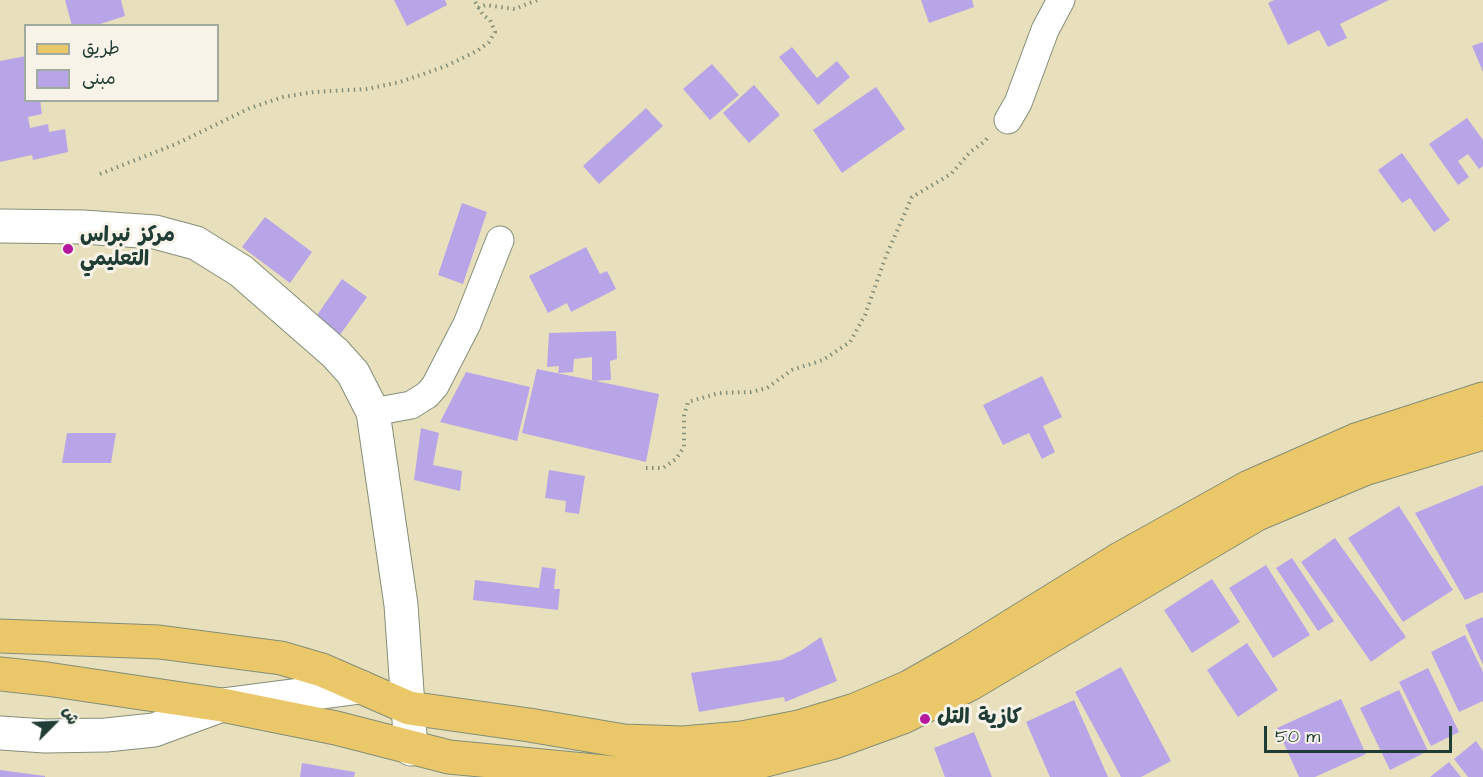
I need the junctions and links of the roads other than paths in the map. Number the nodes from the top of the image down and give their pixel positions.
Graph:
1 (1061, 0) edge
2 (1008, 120) road end
3 (0, 226) edge
4 (500, 240) dead end
5 (1483, 399) edge
6 (373, 412) junction
7 (1483, 433) edge
8 (0, 636) edge
9 (0, 675) edge
10 (361, 687) junction
11 (222, 705) junction
12 (409, 708) junction
13 (0, 733) edge
14 (411, 748) junction
15 (449, 767) edge
16 (492, 769) edge

1 - 2 street
3 - 6 street
4 - 6 street
5 - 12 main road
6 - 12 street
7 - 16 main road
8 - 10 main road
9 - 11 main road
10 - 11 street
10 - 12 main road
11 - 13 street
11 - 14 main road
12 - 14 street
14 - 15 main road
15 - 16 main road

